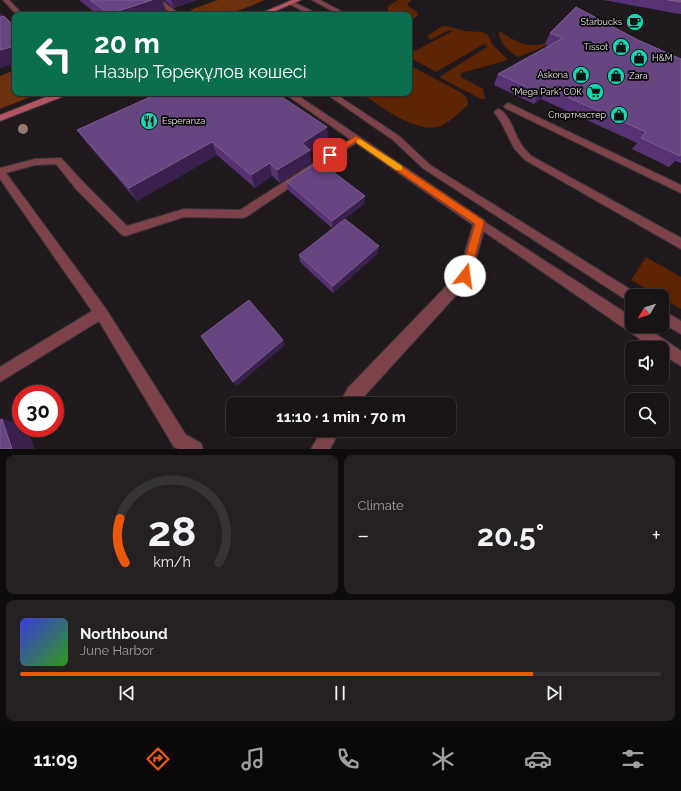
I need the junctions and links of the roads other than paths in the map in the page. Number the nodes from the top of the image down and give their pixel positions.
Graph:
1 (6, 0) edge
2 (157, 0) edge
3 (315, 0) edge
4 (294, 1) edge
5 (17, 12) edge
6 (174, 12) edge
7 (267, 12) edge
8 (311, 12) edge
9 (339, 12) edge
10 (12, 26) edge
11 (0, 31) edge
12 (56, 96) edge
13 (292, 96) edge
14 (333, 96) edge
15 (508, 106) dead end
16 (498, 112) dead end
17 (0, 118) edge
18 (356, 139) junction
19 (0, 172) edge
20 (681, 189) edge
21 (480, 223) junction
22 (681, 244) edge
23 (625, 293) edge
24 (101, 313) junction
25 (669, 320) edge
26 (625, 321) edge
27 (681, 328) edge
28 (643, 333) edge
29 (681, 359) edge
30 (0, 375) edge
31 (352, 397) edge
32 (328, 437) edge
33 (195, 449) edge
34 (320, 449) edge

1 - 5 lane
2 - 6 street
3 - 9 lane
4 - 7 main road
4 - 8 lane
10 - 11 lane
12 - 17 main road
13 - 18 street
14 - 23 lane
15 - 20 lane
16 - 22 lane
18 - 19 lane
18 - 21 street
19 - 24 lane
21 - 26 lane
21 - 31 street
24 - 30 lane
24 - 33 lane
25 - 27 lane
28 - 29 lane
32 - 34 street

